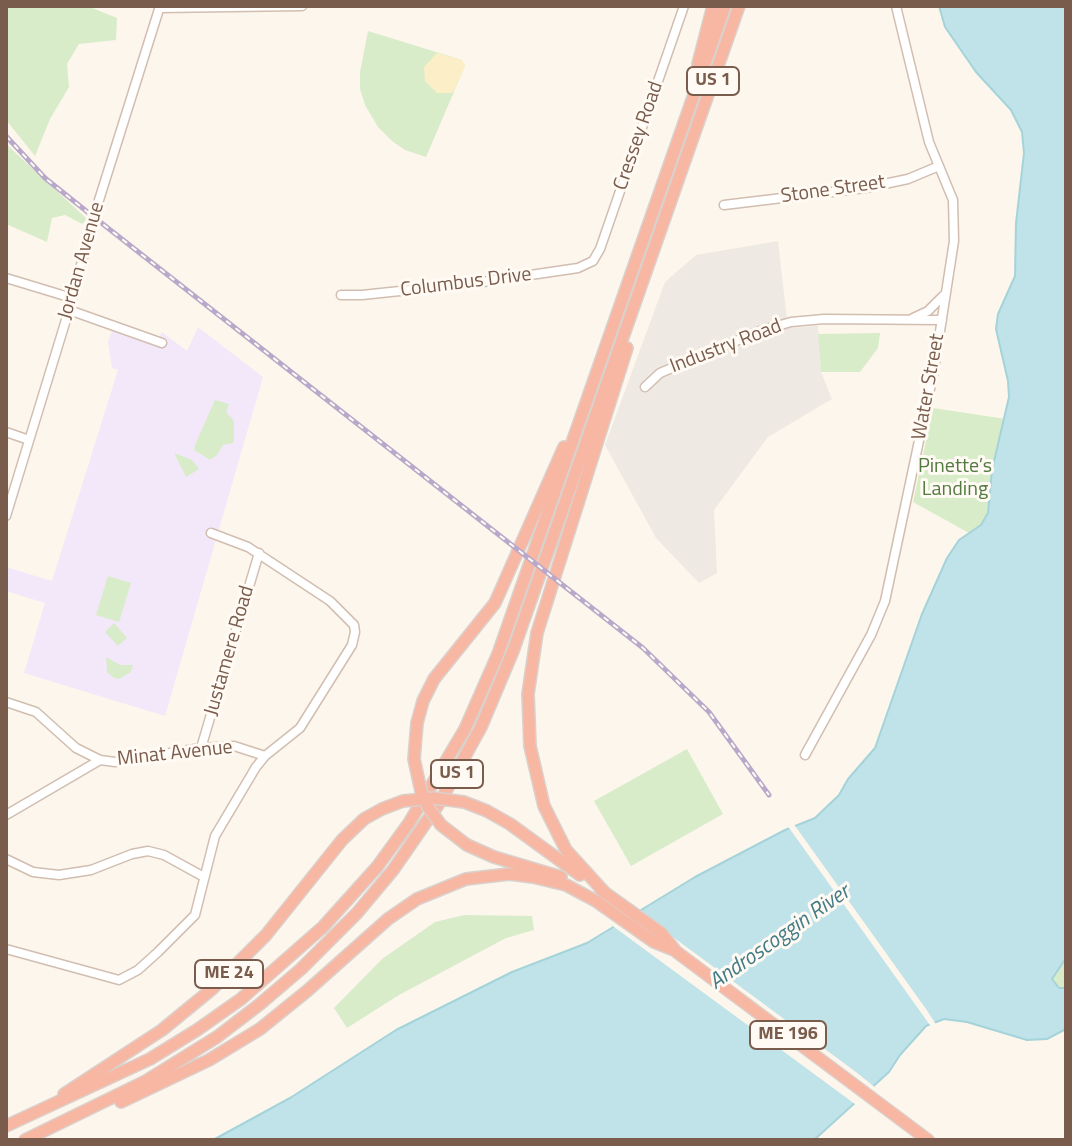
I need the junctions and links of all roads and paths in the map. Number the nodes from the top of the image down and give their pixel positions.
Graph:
1 (233, 6) edge
2 (302, 6) edge
3 (684, 6) edge
4 (713, 6) edge
5 (725, 6) edge
6 (739, 6) edge
7 (896, 6) edge
8 (159, 7) edge
9 (696, 91) junction
10 (939, 166) junction
11 (724, 205) dead end
12 (590, 263) joint
13 (6, 278) edge
14 (946, 292) junction
15 (341, 295) dead end
16 (72, 298) junction
17 (69, 310) junction
18 (632, 312) junction
19 (908, 319) junction
20 (942, 320) junction
21 (162, 343) dead end
22 (645, 387) dead end
23 (577, 431) junction
24 (6, 432) edge
25 (29, 440) junction
26 (6, 516) edge
27 (211, 533) dead end
28 (259, 553) junction
29 (6, 702) edge
30 (201, 748) junction
31 (805, 755) dead end
32 (265, 756) junction
33 (100, 760) junction
34 (6, 815) edge
35 (6, 859) edge
36 (204, 877) junction
37 (601, 897) junction
38 (6, 949) edge
39 (100, 1105) junction
40 (46, 1108) junction
41 (6, 1126) edge
42 (25, 1140) edge
43 (928, 1140) edge

1 - 2 street
1 - 8 street
3 - 12 street, Cressey Road
4 - 9 highway
5 - 9 highway, US 1
6 - 18 highway, US 1
7 - 10 street, Water Street
8 - 16 street, Jordan Avenue
9 - 23 highway, US 1
10 - 11 street, Stone Street
10 - 14 street, Water Street
12 - 15 street, Columbus Drive
13 - 16 street
14 - 19 street
14 - 20 street, Water Street
16 - 17 street, Jordan Avenue
17 - 21 street
17 - 25 street, Jordan Avenue
18 - 37 highway
18 - 39 highway, US 1
19 - 20 street, Industry Road
19 - 22 street, Industry Road
20 - 31 street, Water Street
23 - 37 highway, bridge
23 - 40 highway, US 1
24 - 25 street
25 - 26 street, Jordan Avenue
27 - 28 street
28 - 30 street, Justamere Road
28 - 32 street
29 - 33 street, Minat Avenue
30 - 32 street, Minat Avenue
30 - 33 street, Minat Avenue
32 - 36 street
33 - 34 street
35 - 36 street
36 - 38 street
37 - 39 highway
37 - 40 highway, ME 24, bridge
37 - 43 highway, ME 196
39 - 42 highway, US 1
40 - 41 highway, US 1

